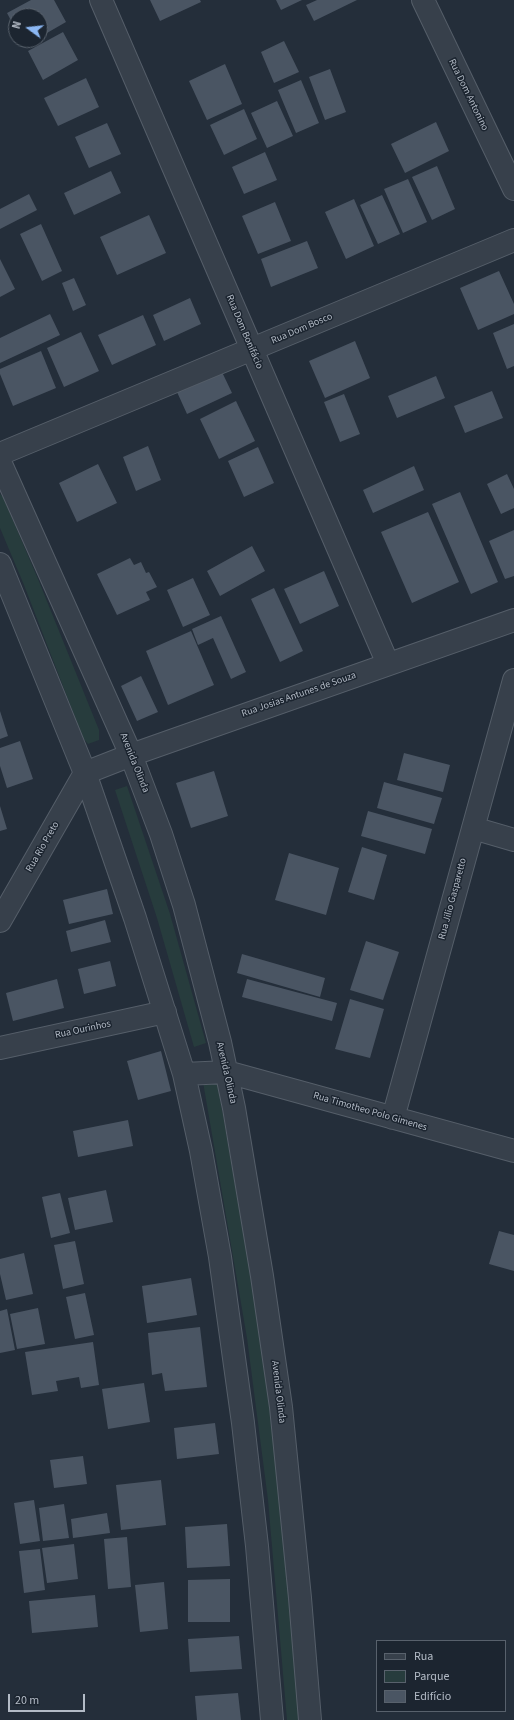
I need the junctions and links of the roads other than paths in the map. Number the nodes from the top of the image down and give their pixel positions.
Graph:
1 (101, 0) edge
2 (423, 0) edge
3 (514, 190) edge
4 (514, 240) edge
5 (252, 350) junction
6 (0, 454) edge
7 (0, 462) edge
8 (0, 564) edge
9 (514, 620) edge
10 (388, 664) junction
11 (514, 680) edge
12 (132, 755) junction
13 (85, 773) junction
14 (473, 828) junction
15 (514, 840) edge
16 (0, 921) edge
17 (165, 1012) junction
18 (0, 1048) edge
19 (226, 1072) junction
20 (184, 1074) junction
21 (393, 1118) junction
22 (514, 1151) edge
23 (272, 1720) edge
24 (310, 1720) edge

1 - 5 street, Rua Dom Bonifácio
2 - 3 street, Rua Dom Antonino
4 - 5 street, Rua Dom Bosco
5 - 6 street, Rua Dom Bosco
5 - 10 street, Rua Dom Bonifácio
7 - 12 street, Avenida Olinda
8 - 13 street
9 - 10 street, Rua Josias Antunes de Souza
10 - 12 street, Rua Josias Antunes de Souza
11 - 14 street, Rua Jilio Gasparetto
12 - 13 street, Rua Josias Antunes de Souza
12 - 19 street, Avenida Olinda
13 - 16 street, Rua Rio Preto
13 - 17 street
14 - 15 street
14 - 21 street, Rua Jilio Gasparetto
17 - 18 street, Rua Ourinhos
17 - 20 street
19 - 20 street, Rua Timotheo Polo Gimenes
19 - 21 street, Rua Timotheo Polo Gimenes
19 - 24 street, Avenida Olinda
20 - 23 street
21 - 22 street, Rua Timotheo Polo Gimenes

